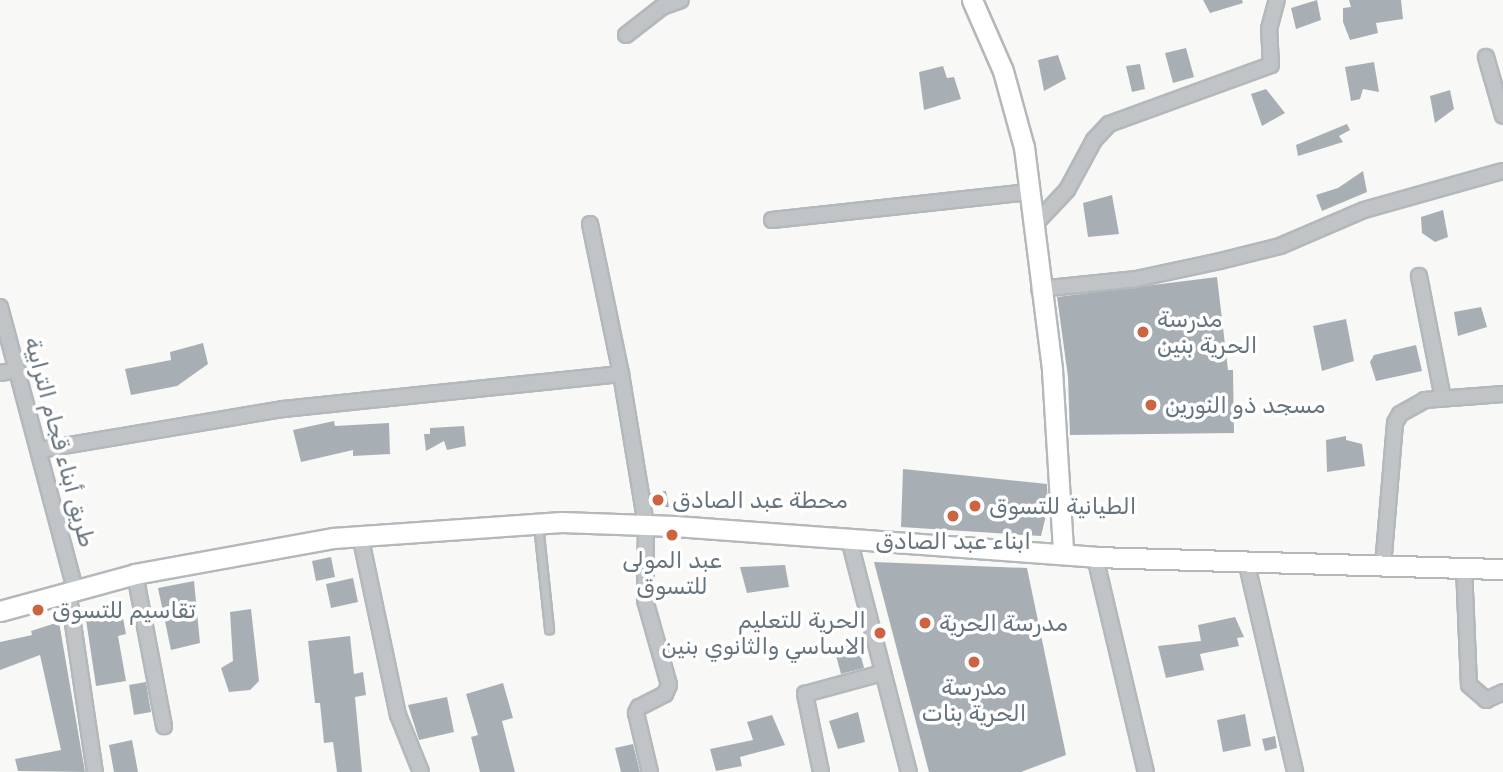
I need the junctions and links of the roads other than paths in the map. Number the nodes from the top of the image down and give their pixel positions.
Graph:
1 (681, 0) edge
2 (972, 0) edge
3 (1277, 0) edge
4 (626, 35) dead end
5 (1486, 57) dead end
6 (1503, 116) edge
7 (1503, 171) edge
8 (1031, 192) junction
9 (772, 220) dead end
10 (1035, 224) junction
11 (590, 225) dead end
12 (1419, 276) dead end
13 (1039, 289) junction
14 (0, 307) edge
15 (18, 370) junction
16 (0, 373) edge
17 (621, 374) junction
18 (1503, 394) edge
19 (1443, 398) junction
20 (40, 450) junction
21 (537, 523) junction
22 (646, 525) junction
23 (360, 535) junction
24 (849, 539) junction
25 (1063, 552) junction
26 (1095, 557) junction
27 (1247, 565) junction
28 (1383, 566) junction
29 (1464, 567) junction
30 (1503, 569) edge
31 (135, 575) junction
32 (72, 589) junction
33 (0, 611) edge
34 (549, 629) dead end
35 (882, 673) junction
36 (1503, 692) edge
37 (164, 726) dead end
38 (95, 772) edge
39 (421, 772) edge
40 (650, 772) edge
41 (821, 772) edge
42 (909, 772) edge
43 (1146, 772) edge
44 (1294, 772) edge

1 - 4 street
2 - 8 street
3 - 10 street
5 - 6 street
7 - 13 street
8 - 9 street
8 - 10 street
10 - 13 street
11 - 17 street
12 - 19 street
13 - 25 street
14 - 15 street, طريق أبناء قجام الترابية
15 - 16 street
15 - 20 street, طريق أبناء قجام الترابية
17 - 20 street
17 - 22 street
18 - 19 street
19 - 28 street
20 - 32 street, طريق أبناء قجام الترابية
21 - 22 street
21 - 23 street
21 - 34 lane
22 - 24 street
22 - 40 street
23 - 31 street
23 - 39 street
24 - 25 street
24 - 35 street
25 - 26 street
26 - 27 street
26 - 43 street
27 - 28 street
27 - 44 street
28 - 29 street
29 - 30 street
29 - 36 street
31 - 32 street
31 - 37 street
32 - 33 street
32 - 38 street, طريق أبناء قجام الترابية
35 - 41 street
35 - 42 street

